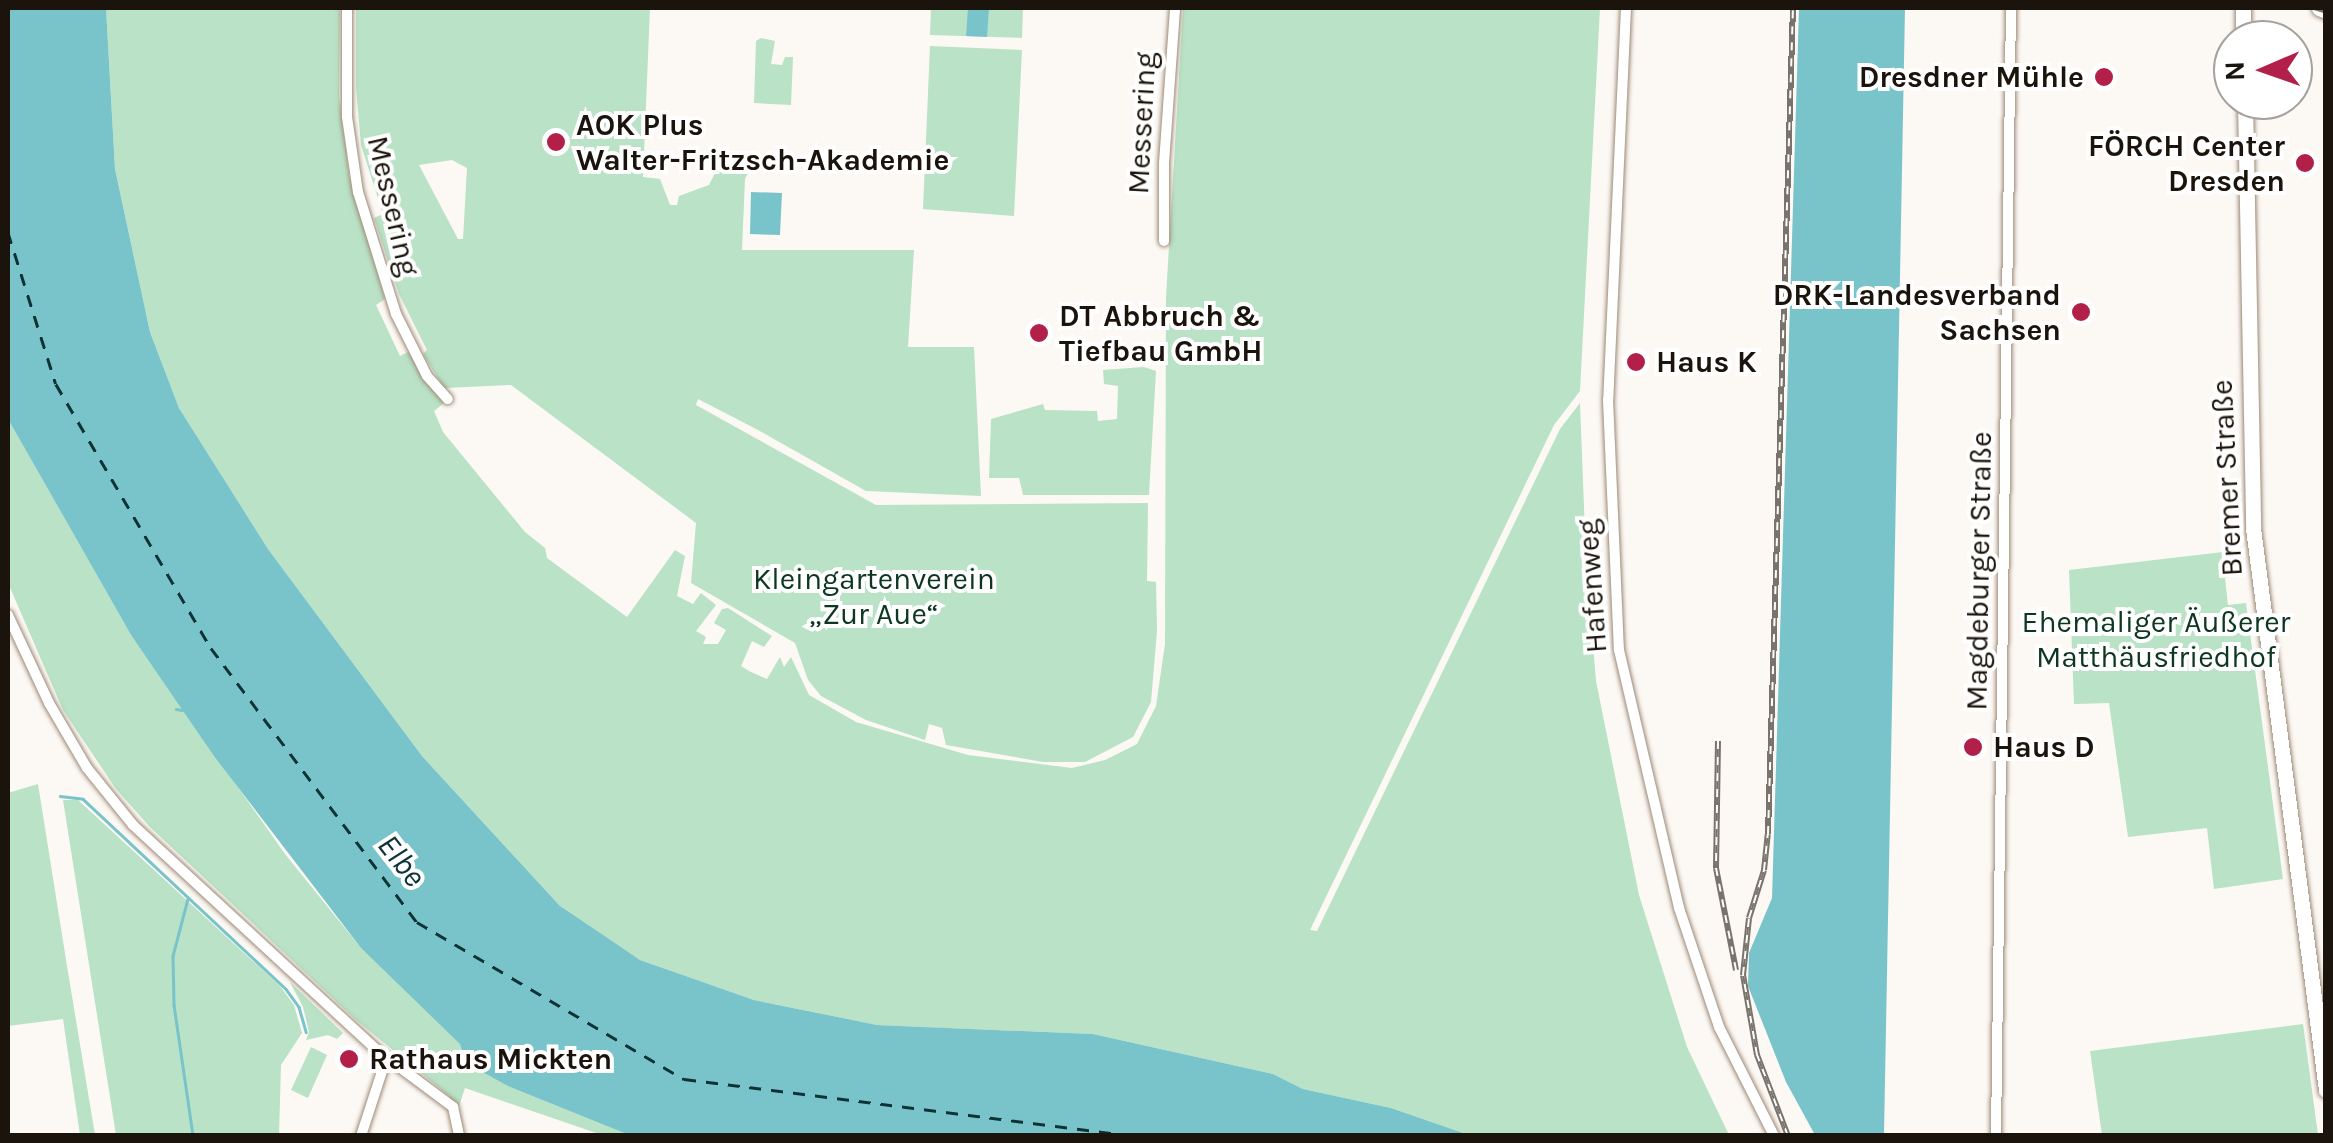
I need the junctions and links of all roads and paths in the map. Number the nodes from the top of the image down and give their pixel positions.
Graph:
1 (347, 8) edge
2 (1174, 8) edge
3 (1626, 8) edge
4 (2011, 8) edge
5 (2318, 8) edge
6 (2326, 11) edge
7 (2245, 120) edge
8 (1164, 240) dead end
9 (448, 399) dead end
10 (8, 615) edge
11 (386, 1059) junction
12 (2326, 1090) edge
13 (361, 1136) edge
14 (460, 1136) edge
15 (1774, 1136) edge
16 (1996, 1136) edge

1 - 9 street, Messering
2 - 8 street, Messering
3 - 15 street, Hafenweg
4 - 16 street, Magdeburger Straße
5 - 6 main road
7 - 12 main road, Bremer Straße
10 - 11 street
11 - 13 street
11 - 14 street

